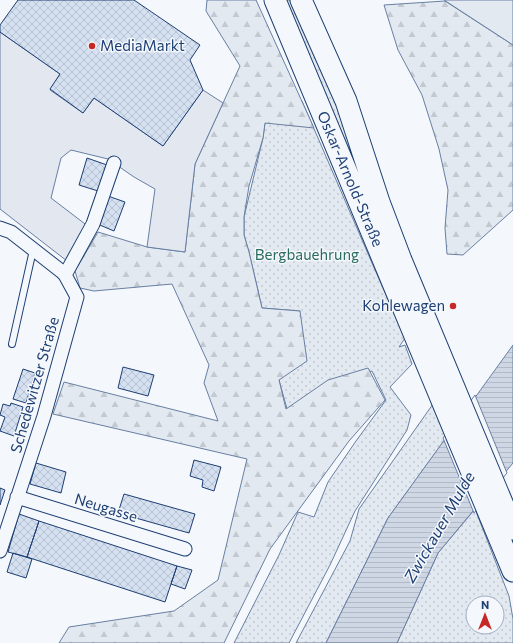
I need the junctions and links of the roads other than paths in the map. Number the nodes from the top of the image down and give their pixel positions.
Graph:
1 (275, 0) edge
2 (304, 0) edge
3 (114, 163) dead end
4 (0, 228) edge
5 (33, 250) junction
6 (65, 275) junction
7 (12, 344) dead end
8 (430, 351) junction
9 (17, 497) junction
10 (513, 529) edge
11 (185, 549) dead end
12 (0, 551) edge
13 (513, 571) edge

1 - 8 main road, Oskar-Arnold-Straße
2 - 8 main road, Oskar-Arnold-Straße
3 - 6 street
4 - 5 street, Schedewitzer Straße
5 - 6 street, Schedewitzer Straße
5 - 7 lane
6 - 9 street, Schedewitzer Straße
8 - 10 main road
8 - 13 main road
9 - 11 street, Neugasse
9 - 12 street, Schedewitzer Straße

